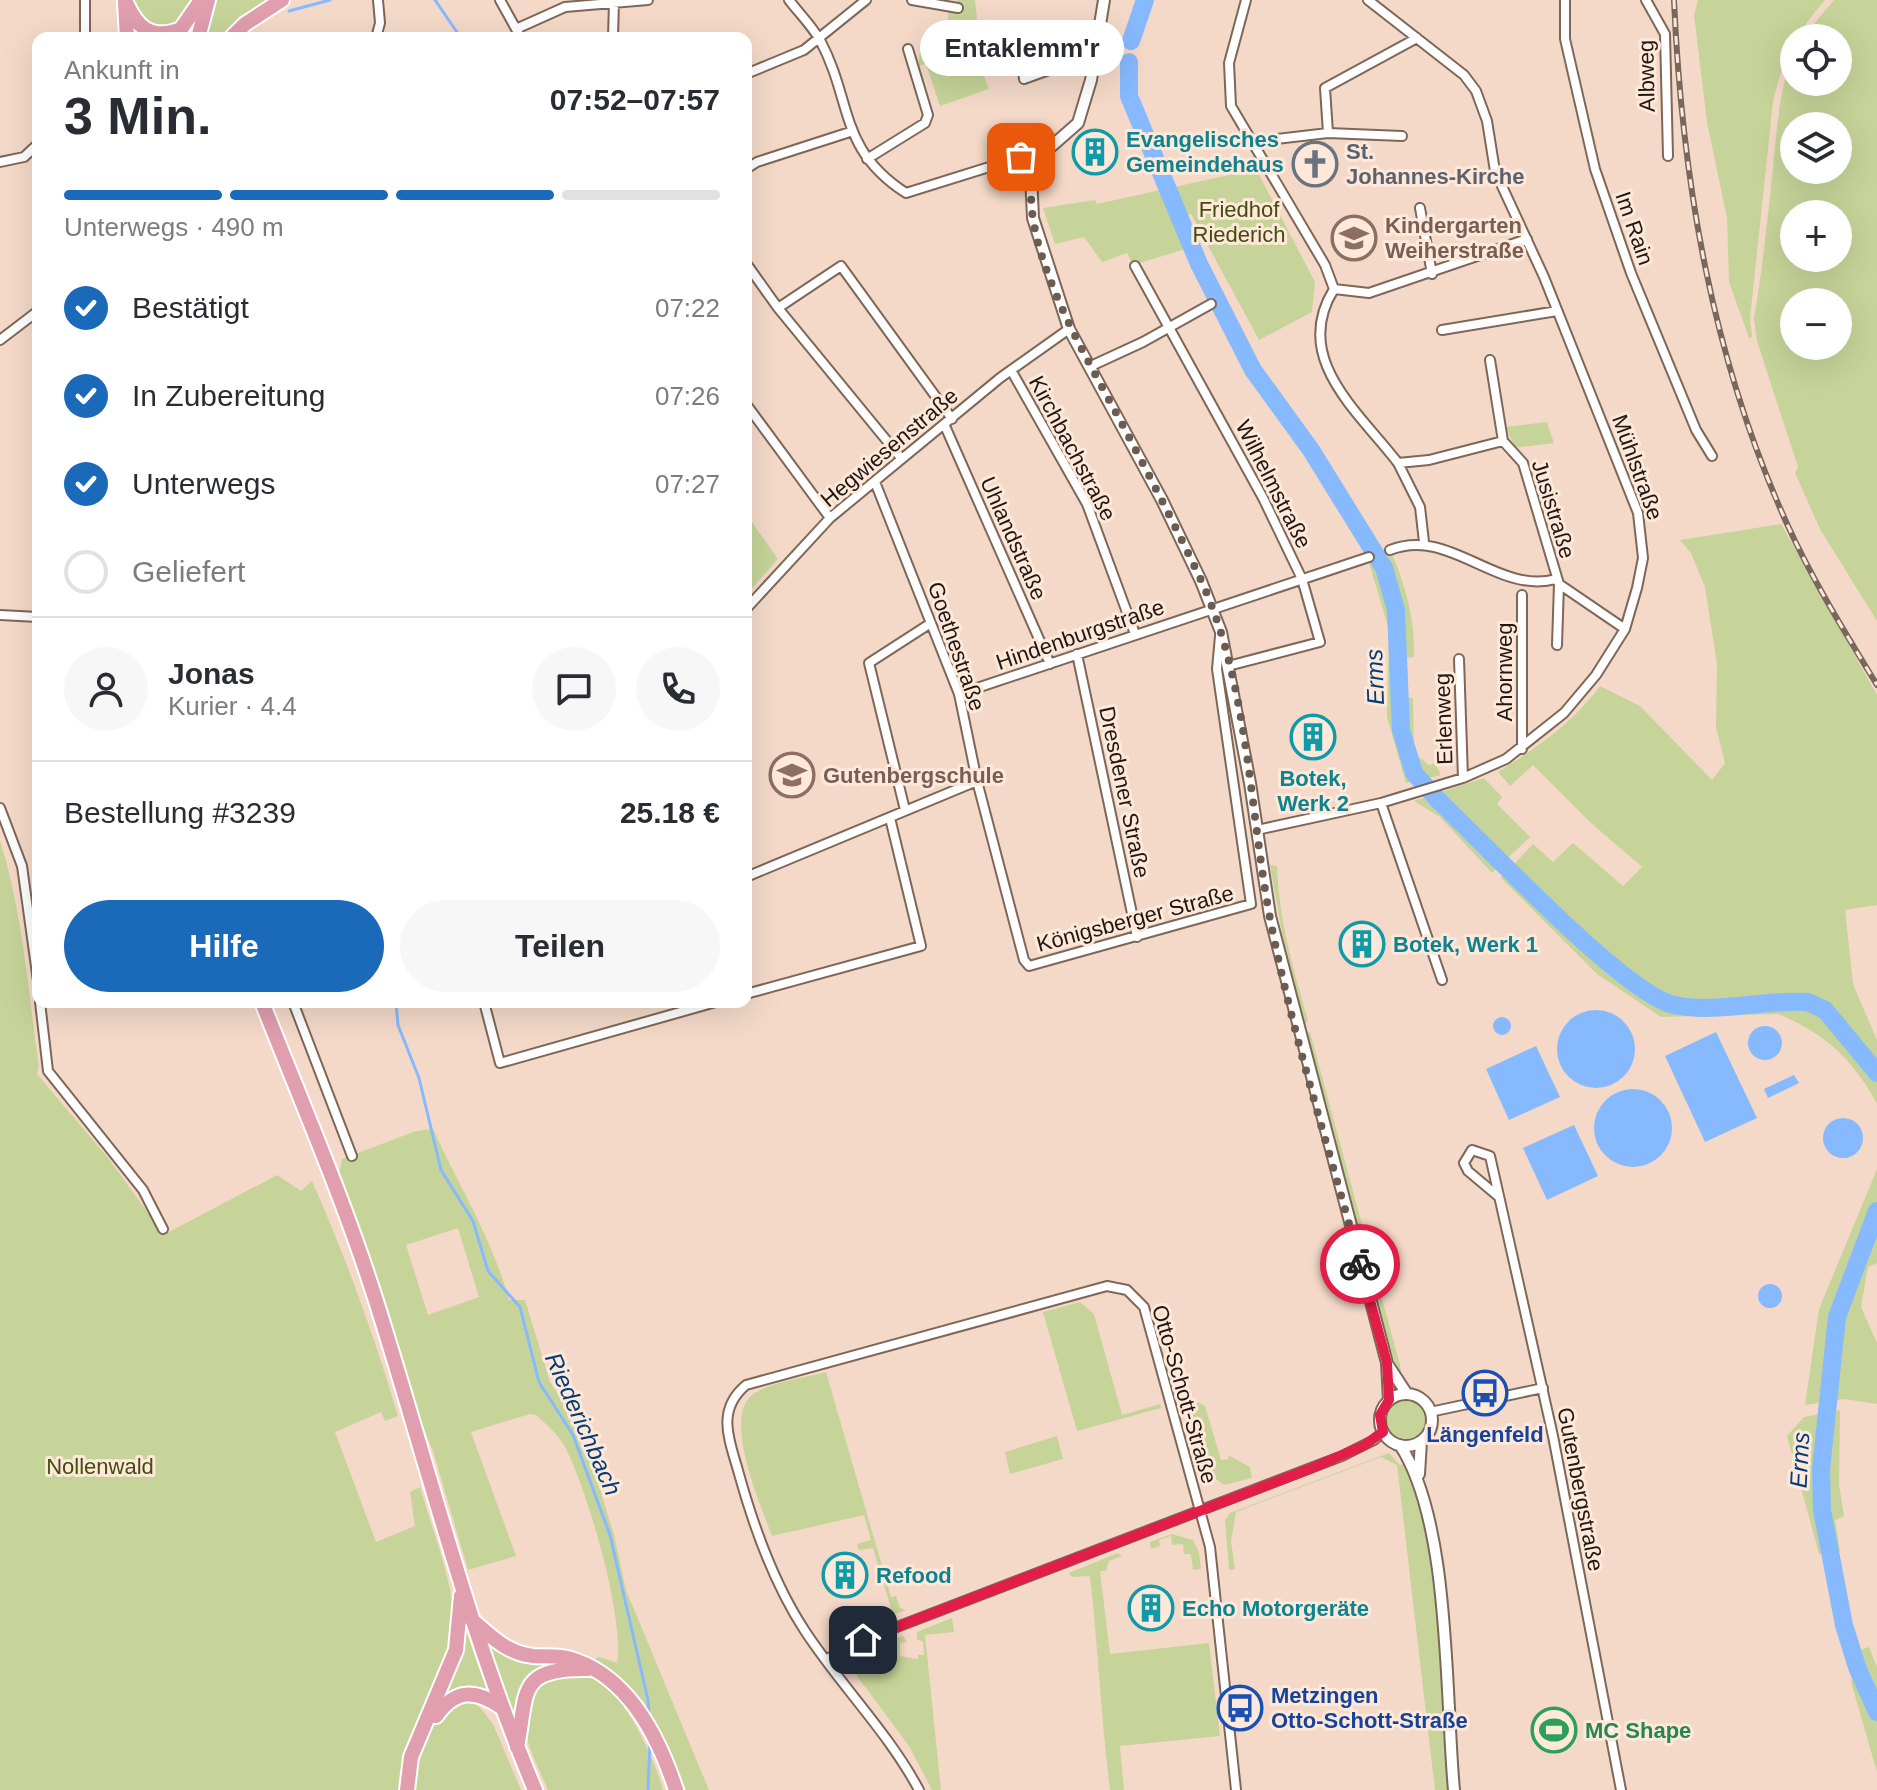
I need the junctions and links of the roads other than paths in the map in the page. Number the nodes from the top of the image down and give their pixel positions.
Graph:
1 (85, 0) edge
2 (125, 0) edge
3 (201, 0) edge
4 (208, 0) edge
5 (282, 0) edge
6 (378, 0) edge
7 (500, 0) edge
8 (648, 0) edge
9 (789, 0) edge
10 (866, 0) edge
11 (912, 0) edge
12 (1104, 0) edge
13 (1246, 0) edge
14 (1370, 0) edge
15 (1565, 0) edge
16 (1646, 0) edge
17 (614, 2) edge
18 (958, 8) dead end
19 (516, 29) junction
20 (1018, 29) dead end
21 (85, 32) edge
22 (127, 32) edge
23 (152, 32) edge
24 (170, 32) edge
25 (200, 32) edge
26 (237, 32) edge
27 (377, 32) edge
28 (518, 32) edge
29 (613, 32) edge
30 (819, 38) junction
31 (1417, 38) junction
32 (908, 49) dead end
33 (1093, 66) junction
34 (752, 72) edge
35 (850, 132) junction
36 (1328, 133) junction
37 (1402, 136) dead end
38 (1251, 142) junction
39 (32, 150) edge
40 (1668, 156) dead end
41 (867, 159) junction
42 (1037, 159) junction
43 (0, 162) edge
44 (752, 165) edge
45 (1420, 208) dead end
46 (1527, 239) junction
47 (1135, 266) dead end
48 (752, 271) edge
49 (1432, 274) junction
50 (1334, 289) junction
51 (1211, 304) dead end
52 (778, 308) junction
53 (1557, 311) junction
54 (32, 316) edge
55 (1170, 328) junction
56 (1069, 329) junction
57 (1442, 330) dead end
58 (0, 340) edge
59 (1490, 360) dead end
60 (1091, 366) junction
61 (1011, 370) junction
62 (752, 412) edge
63 (952, 419) junction
64 (945, 426) junction
65 (1503, 441) junction
66 (1712, 456) dead end
67 (901, 458) junction
68 (1398, 463) junction
69 (875, 482) junction
70 (830, 518) junction
71 (1424, 542) junction
72 (1390, 550) dead end
73 (1369, 557) dead end
74 (1302, 579) junction
75 (1557, 582) junction
76 (1522, 595) dead end
77 (752, 602) edge
78 (1213, 607) junction
79 (0, 615) edge
80 (32, 617) edge
81 (931, 623) junction
82 (1625, 629) junction
83 (1221, 632) junction
84 (1135, 634) junction
85 (1557, 645) dead end
86 (1077, 654) junction
87 (1459, 659) dead end
88 (1050, 664) junction
89 (1228, 666) junction
90 (959, 694) junction
91 (1522, 749) junction
92 (1463, 778) junction
93 (977, 781) junction
94 (1381, 803) junction
95 (0, 808) edge
96 (905, 810) junction
97 (890, 818) junction
98 (1257, 830) junction
99 (752, 875) edge
100 (32, 932) edge
101 (1137, 937) junction
102 (1029, 966) joint
103 (1442, 980) dead end
104 (752, 992) edge
105 (41, 1008) edge
106 (264, 1008) edge
107 (295, 1008) edge
108 (486, 1008) edge
109 (682, 1008) edge
110 (352, 1156) dead end
111 (1499, 1197) junction
112 (163, 1229) dead end
113 (1387, 1363) junction
114 (1543, 1388) junction
115 (1407, 1394) junction
116 (1389, 1400) junction
117 (1430, 1412) junction
118 (1383, 1432) junction
119 (1421, 1441) junction
120 (1400, 1445) junction
121 (1418, 1480) junction
122 (1201, 1512) junction
123 (461, 1590) junction
124 (471, 1619) junction
125 (827, 1659) junction
126 (592, 1669) junction
127 (501, 1707) junction
128 (419, 1739) junction
129 (517, 1748) junction
130 (407, 1790) edge
131 (535, 1790) edge
132 (676, 1790) edge
133 (919, 1790) edge
134 (1236, 1790) edge
135 (1454, 1790) edge
136 (1621, 1790) edge

1 - 21 street
2 - 22 highway
2 - 23 highway
3 - 24 highway
4 - 25 highway
5 - 26 highway
6 - 27 street
7 - 19 street
8 - 17 street
9 - 30 street
10 - 30 street
11 - 18 street
12 - 33 street
13 - 38 street
14 - 31 street, Mühlstraße
15 - 66 street, Im Rain
16 - 40 street, Albweg
17 - 19 street
17 - 29 street
19 - 28 street
20 - 33 street
30 - 34 street
30 - 35 street
31 - 36 street
31 - 46 street, Mühlstraße
32 - 41 street
33 - 42 street
35 - 41 street
35 - 44 street
36 - 37 street
36 - 38 street
38 - 50 street
39 - 43 street
41 - 42 street
42 - 56 street
45 - 49 street
46 - 49 street
46 - 53 street, Mühlstraße
47 - 55 street, Wilhelmstraße
48 - 52 street
49 - 50 street
50 - 68 street
51 - 55 street
52 - 63 street
52 - 67 street
53 - 57 street
53 - 82 street, Mühlstraße
54 - 58 street
55 - 60 street
55 - 74 street, Wilhelmstraße
56 - 60 street
56 - 61 street, Hegwiesenstraße
59 - 65 street
60 - 78 street
61 - 63 street, Hegwiesenstraße
61 - 84 street, Kirchbachstraße
62 - 70 street
63 - 64 street, Hegwiesenstraße
64 - 67 street, Hegwiesenstraße
64 - 88 street, Uhlandstraße
65 - 68 street
65 - 75 street, Jusistraße
67 - 69 street, Hegwiesenstraße
68 - 71 street
69 - 70 street, Hegwiesenstraße
69 - 81 street, Goethestraße
70 - 77 street, Hegwiesenstraße
71 - 72 street
71 - 75 street
73 - 74 street, Wilhelmstraße
74 - 78 street, Hindenburgstraße
74 - 89 street, Wilhelmstraße
75 - 82 street, Jusistraße
75 - 85 street
76 - 91 street, Ahornweg
78 - 83 street
78 - 84 street, Hindenburgstraße
79 - 80 street
81 - 90 street, Goethestraße
81 - 96 street
82 - 91 street, Mühlstraße
83 - 89 street
83 - 101 street, Königsberger Straße
84 - 86 street, Hindenburgstraße
86 - 88 street, Hindenburgstraße
86 - 101 street, Dresdener Straße
87 - 92 street, Erlenweg
88 - 90 street, Hindenburgstraße
89 - 98 street
90 - 93 street, Goethestraße
91 - 92 street, Mühlstraße
92 - 94 street, Mühlstraße
93 - 96 street
93 - 102 street, Goethestraße
94 - 98 street, Mühlstraße
94 - 103 street
95 - 100 street
96 - 97 street
97 - 99 street
97 - 104 street
98 - 113 street
101 - 102 street, Königsberger Straße
105 - 112 street
106 - 123 highway
107 - 110 street
108 - 109 street
111 - 111 street, Gutenbergstraße
111 - 114 street, Gutenbergstraße
113 - 115 street
113 - 116 street
114 - 117 street
114 - 136 street, Gutenbergstraße
115 - 116 street
115 - 117 street
116 - 118 street
117 - 119 street
118 - 120 street
118 - 122 street
119 - 120 street
119 - 121 street
120 - 121 street
121 - 135 street
122 - 125 street
122 - 125 street, Otto-Schott-Straße
122 - 134 street, Otto-Schott-Straße
123 - 124 highway
123 - 128 highway
124 - 126 highway
124 - 127 highway
125 - 133 street
126 - 129 highway
126 - 132 highway
127 - 128 highway
127 - 129 highway
128 - 130 highway
129 - 131 highway

